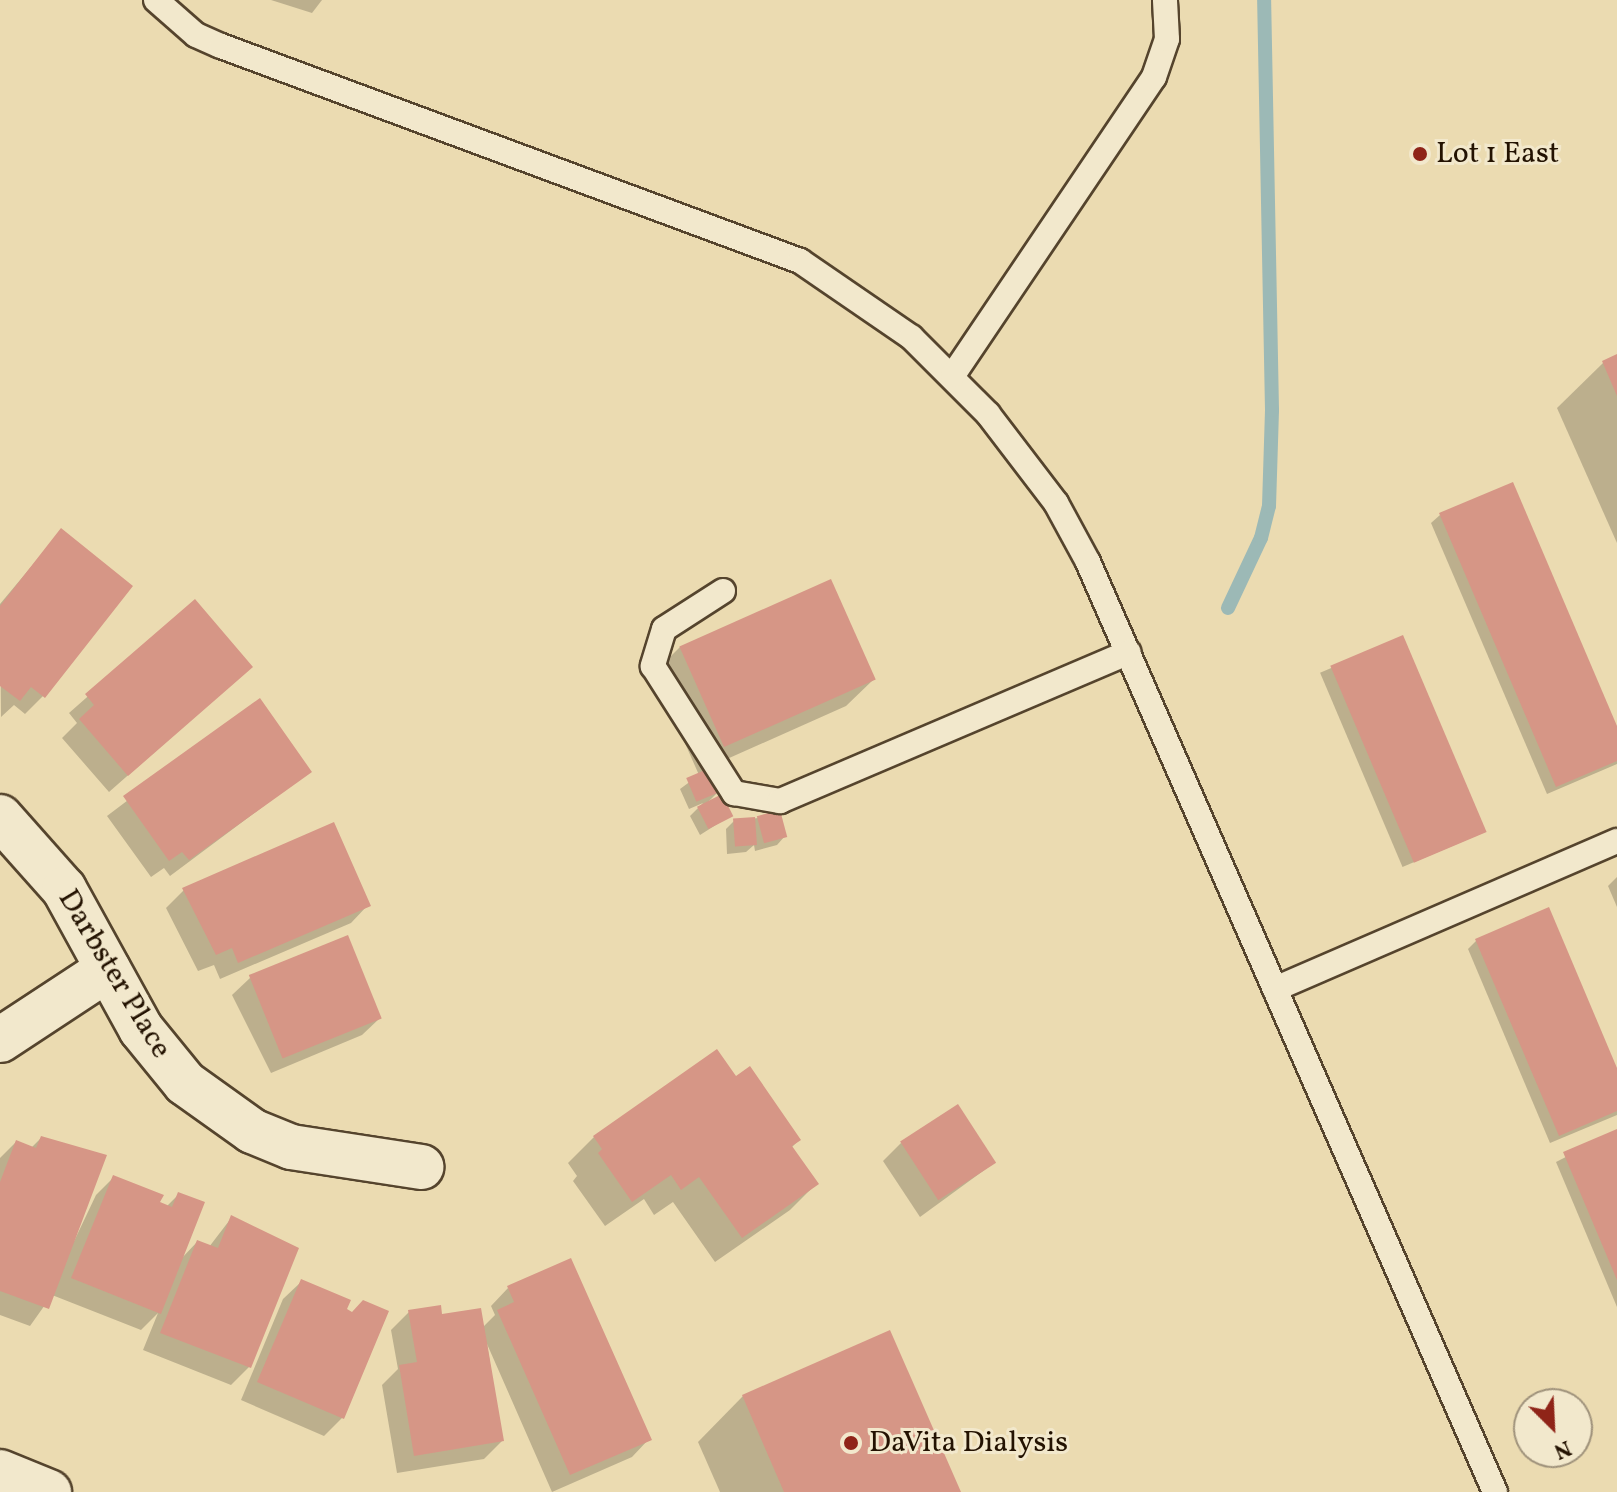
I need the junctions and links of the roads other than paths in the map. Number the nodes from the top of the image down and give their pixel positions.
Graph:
1 (156, 0) edge
2 (1165, 0) edge
3 (953, 375) junction
4 (723, 591) dead end
5 (1129, 652) junction
6 (0, 817) edge
7 (1617, 841) edge
8 (108, 969) junction
9 (1275, 989) junction
10 (0, 1040) edge
11 (421, 1167) dead end
12 (0, 1472) edge
13 (49, 1492) edge
14 (1495, 1492) edge

1 - 3 lane
2 - 3 lane
3 - 5 lane
4 - 5 lane
5 - 9 lane
6 - 8 street, Darbster Place
7 - 9 lane
8 - 10 street
8 - 11 street, Darbster Place
9 - 14 lane
12 - 13 street

